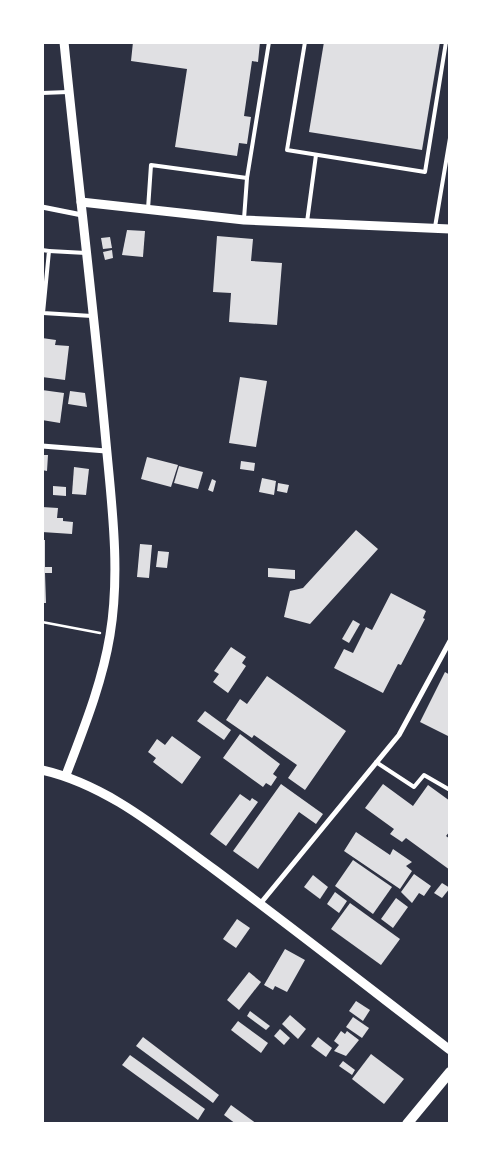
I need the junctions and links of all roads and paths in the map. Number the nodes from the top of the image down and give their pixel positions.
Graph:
1 (64, 42) edge
2 (269, 42) edge
3 (305, 42) edge
4 (446, 42) edge
5 (69, 92) junction
6 (42, 93) edge
7 (450, 138) edge
8 (316, 155) junction
9 (247, 178) junction
10 (81, 202) junction
11 (42, 207) edge
12 (148, 209) junction
13 (82, 215) junction
14 (244, 220) junction
15 (307, 224) junction
16 (435, 229) junction
17 (450, 230) edge
18 (42, 250) edge
19 (49, 252) junction
20 (86, 253) junction
21 (92, 316) junction
22 (42, 446) edge
23 (106, 451) junction
24 (42, 622) edge
25 (110, 635) junction
26 (450, 641) edge
27 (376, 762) junction
28 (42, 770) edge
29 (66, 775) junction
30 (450, 790) edge
31 (260, 904) junction
32 (450, 1050) edge
33 (450, 1072) edge
34 (407, 1124) edge

1 - 5 street
2 - 9 lane
3 - 8 lane
4 - 8 lane
5 - 6 lane
5 - 10 street
7 - 16 lane
8 - 15 lane
9 - 12 lane
9 - 14 lane
10 - 12 street
10 - 13 street
11 - 13 street
12 - 14 street
13 - 20 street
14 - 15 street
15 - 16 street
16 - 17 street
18 - 19 lane
19 - 20 lane
19 - 21 lane
20 - 21 street
21 - 23 street
22 - 23 street
23 - 25 street
24 - 25 path
25 - 29 street
26 - 27 street
27 - 30 lane
27 - 31 street
28 - 29 street
29 - 31 street
31 - 32 street
33 - 34 main road

